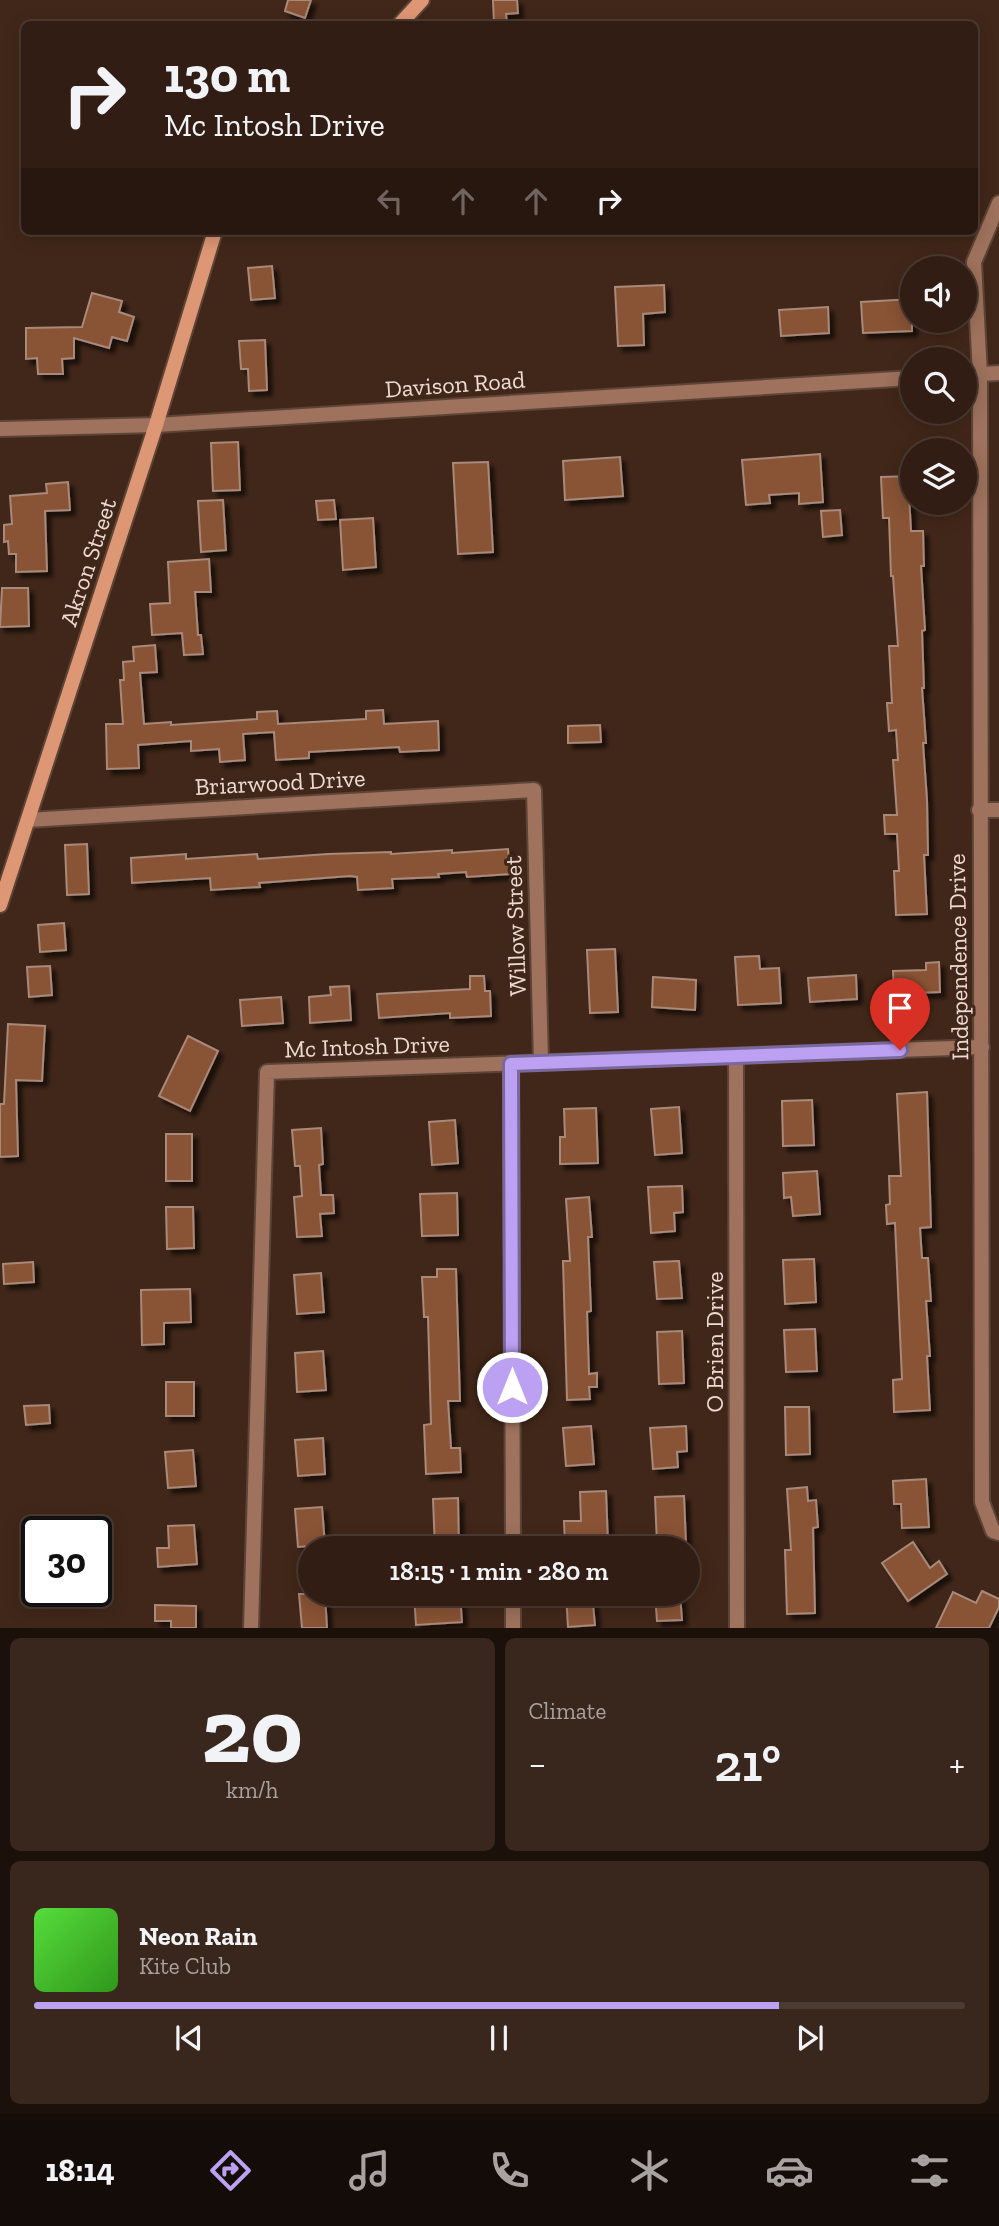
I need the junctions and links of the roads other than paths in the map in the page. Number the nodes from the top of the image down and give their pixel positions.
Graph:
1 (422, 0) edge
2 (404, 21) edge
3 (999, 203) edge
4 (214, 235) edge
5 (999, 373) edge
6 (977, 374) edge
7 (980, 374) junction
8 (900, 379) edge
9 (156, 425) junction
10 (0, 429) edge
11 (534, 790) joint
12 (979, 810) junction
13 (999, 810) edge
14 (28, 820) junction
15 (0, 905) edge
16 (982, 1047) junction
17 (736, 1056) junction
18 (541, 1061) junction
19 (511, 1064) junction
20 (999, 1533) edge
21 (513, 1536) edge
22 (513, 1606) edge
23 (251, 1628) edge
24 (513, 1628) edge
25 (737, 1628) edge

1 - 2 main road
3 - 7 street, Independence Drive
4 - 9 main road, Akron Street
5 - 7 street
6 - 7 street
7 - 12 street, Independence Drive
8 - 9 street, Davison Road
9 - 10 street, Davison Road
9 - 14 main road, Akron Street
11 - 14 street, Briarwood Drive
11 - 18 street, Willow Street
12 - 13 street
12 - 16 street, Independence Drive
14 - 15 main road, Akron Street
16 - 17 street, Mc Intosh Drive
16 - 20 street, Independence Drive
17 - 18 street, Mc Intosh Drive
17 - 25 street, O Brien Drive
18 - 19 street, Mc Intosh Drive
19 - 21 street
19 - 23 street, Mc Intosh Drive
22 - 24 street

